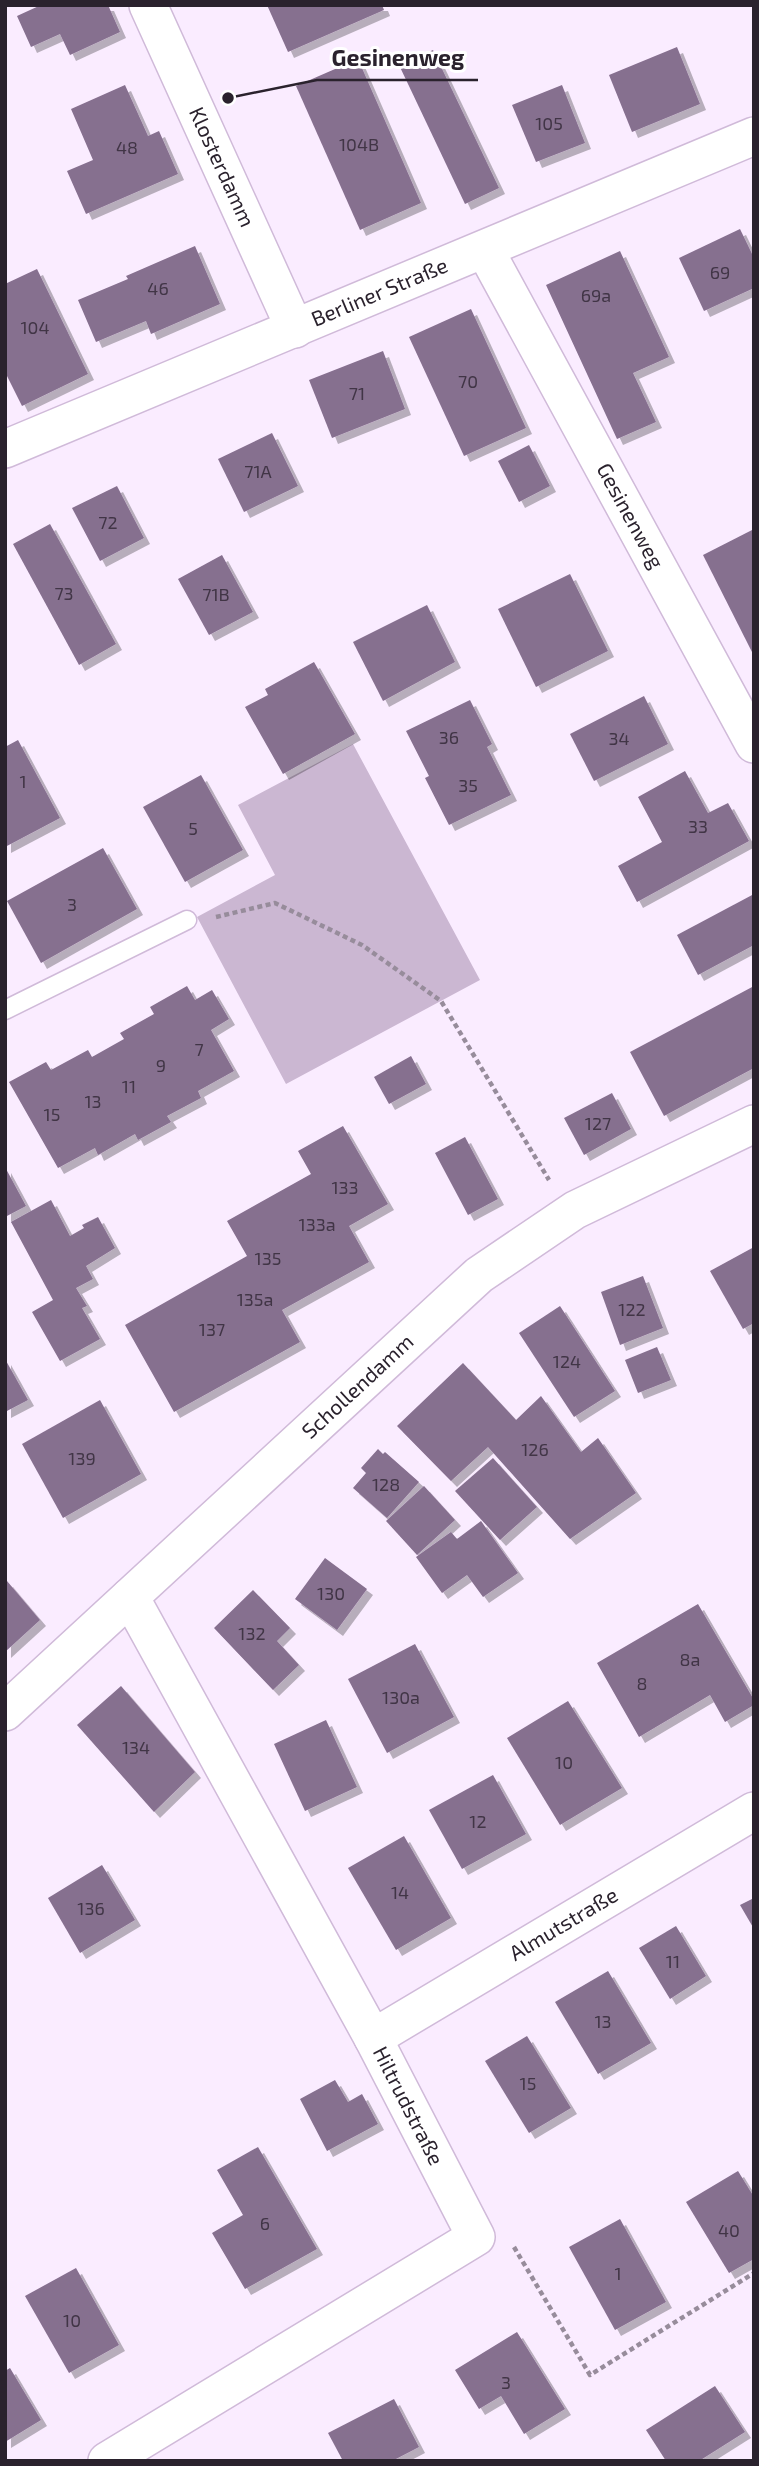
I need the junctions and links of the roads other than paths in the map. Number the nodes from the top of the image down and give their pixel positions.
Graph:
1 (148, 5) edge
2 (754, 136) edge
3 (485, 250) junction
4 (295, 329) junction
5 (5, 449) edge
6 (754, 744) edge
7 (187, 920) road end
8 (5, 1010) edge
9 (754, 1125) edge
10 (131, 1597) junction
11 (5, 1712) edge
12 (754, 1811) edge
13 (373, 2038) junction
14 (107, 2461) edge

1 - 4 street, Klosterdamm
2 - 3 street, Berliner Straße
3 - 4 street, Berliner Straße
3 - 6 street, Gesinenweg
4 - 5 street, Berliner Straße
7 - 8 lane
9 - 10 street, Schollendamm
10 - 11 street, Schollendamm
10 - 13 street, Hiltrudstraße
12 - 13 street, Almutstraße
13 - 14 street, Hiltrudstraße

